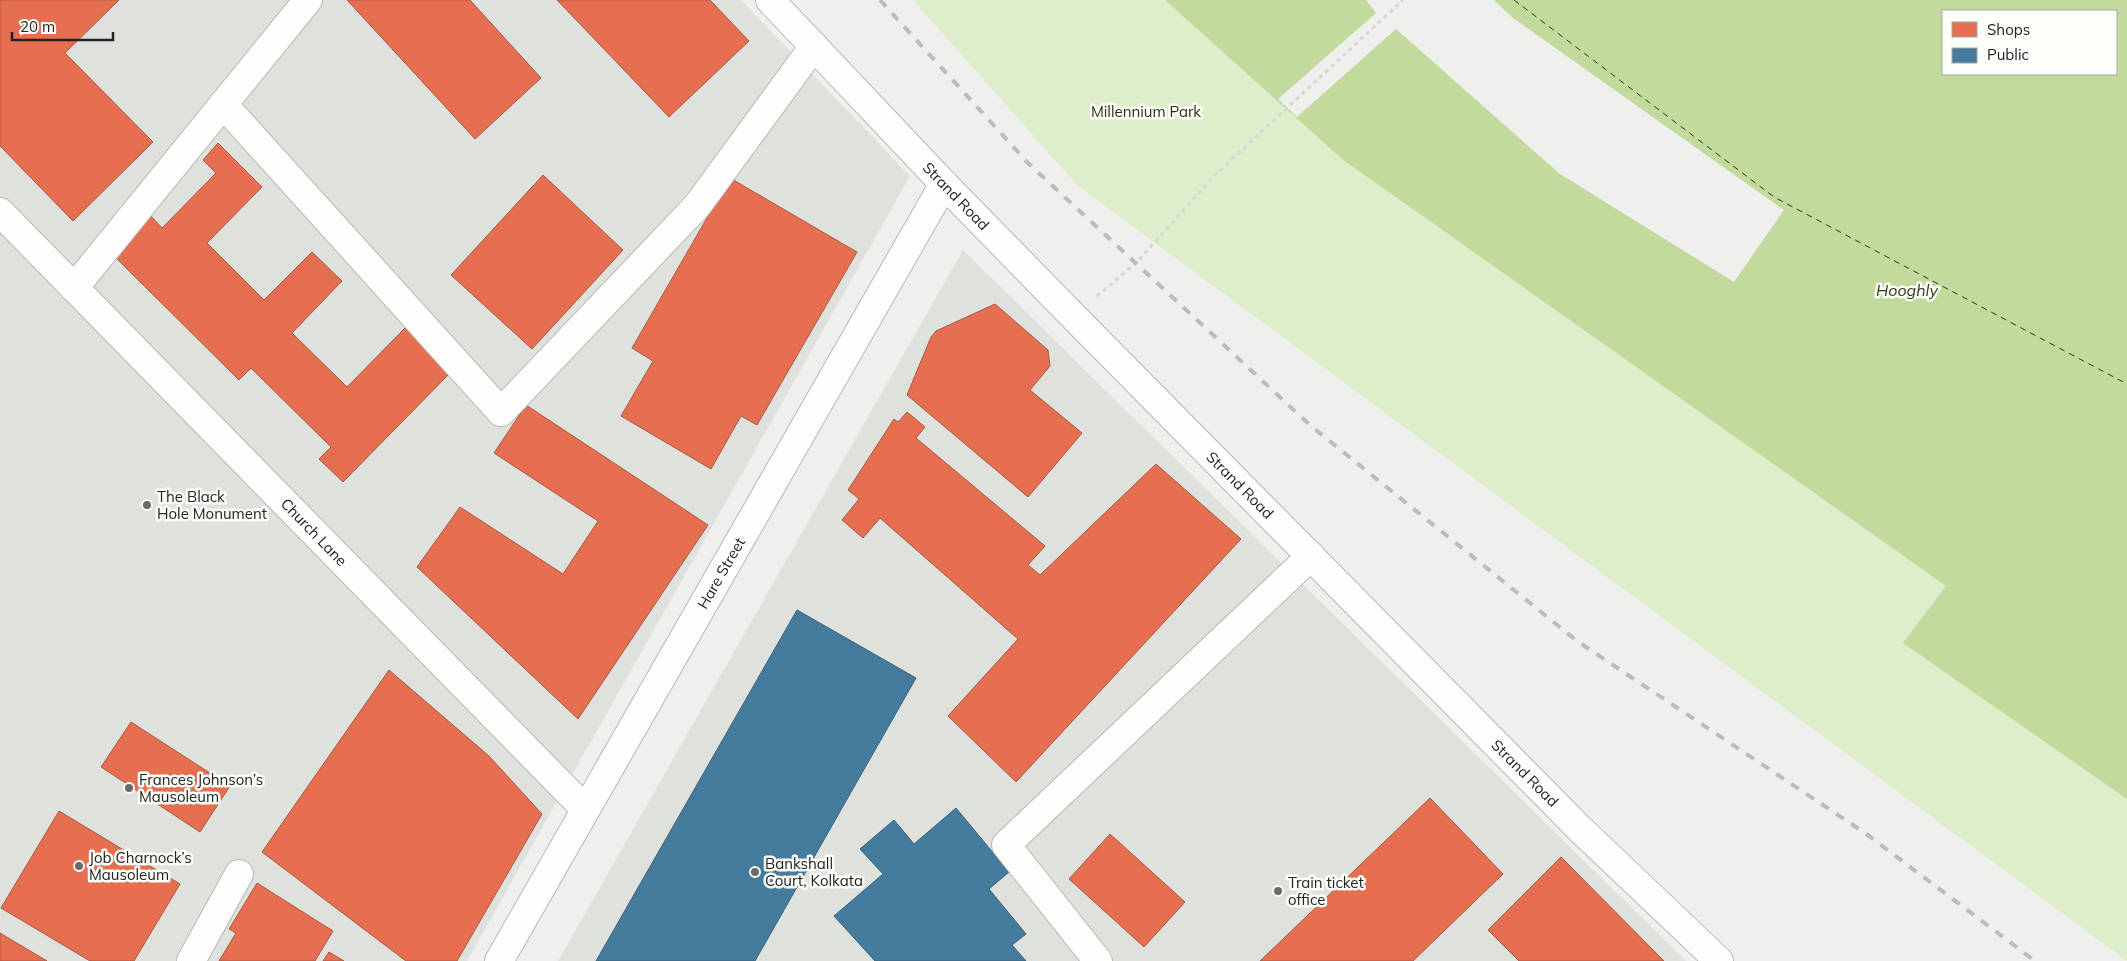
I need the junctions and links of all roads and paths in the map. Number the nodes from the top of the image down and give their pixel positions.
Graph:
1 (308, 0) edge
2 (770, 0) edge
3 (1403, 0) edge
4 (814, 46) junction
5 (224, 104) junction
6 (944, 184) junction
7 (0, 212) edge
8 (74, 288) junction
9 (1073, 316) junction
10 (1311, 556) junction
11 (585, 810) junction
12 (239, 874) dead end
13 (191, 961) edge
14 (498, 961) edge
15 (1098, 961) edge
16 (1719, 961) edge

1 - 5 street
2 - 4 street, Strand Road
3 - 9 path
4 - 5 street
4 - 6 street, Strand Road
5 - 8 street
6 - 9 street, Strand Road
6 - 11 street, Hare Street
7 - 8 street, Church Lane
8 - 11 street, Church Lane
9 - 10 street, Strand Road
10 - 15 street
10 - 16 street, Strand Road
11 - 14 street, Hare Street
12 - 13 street

